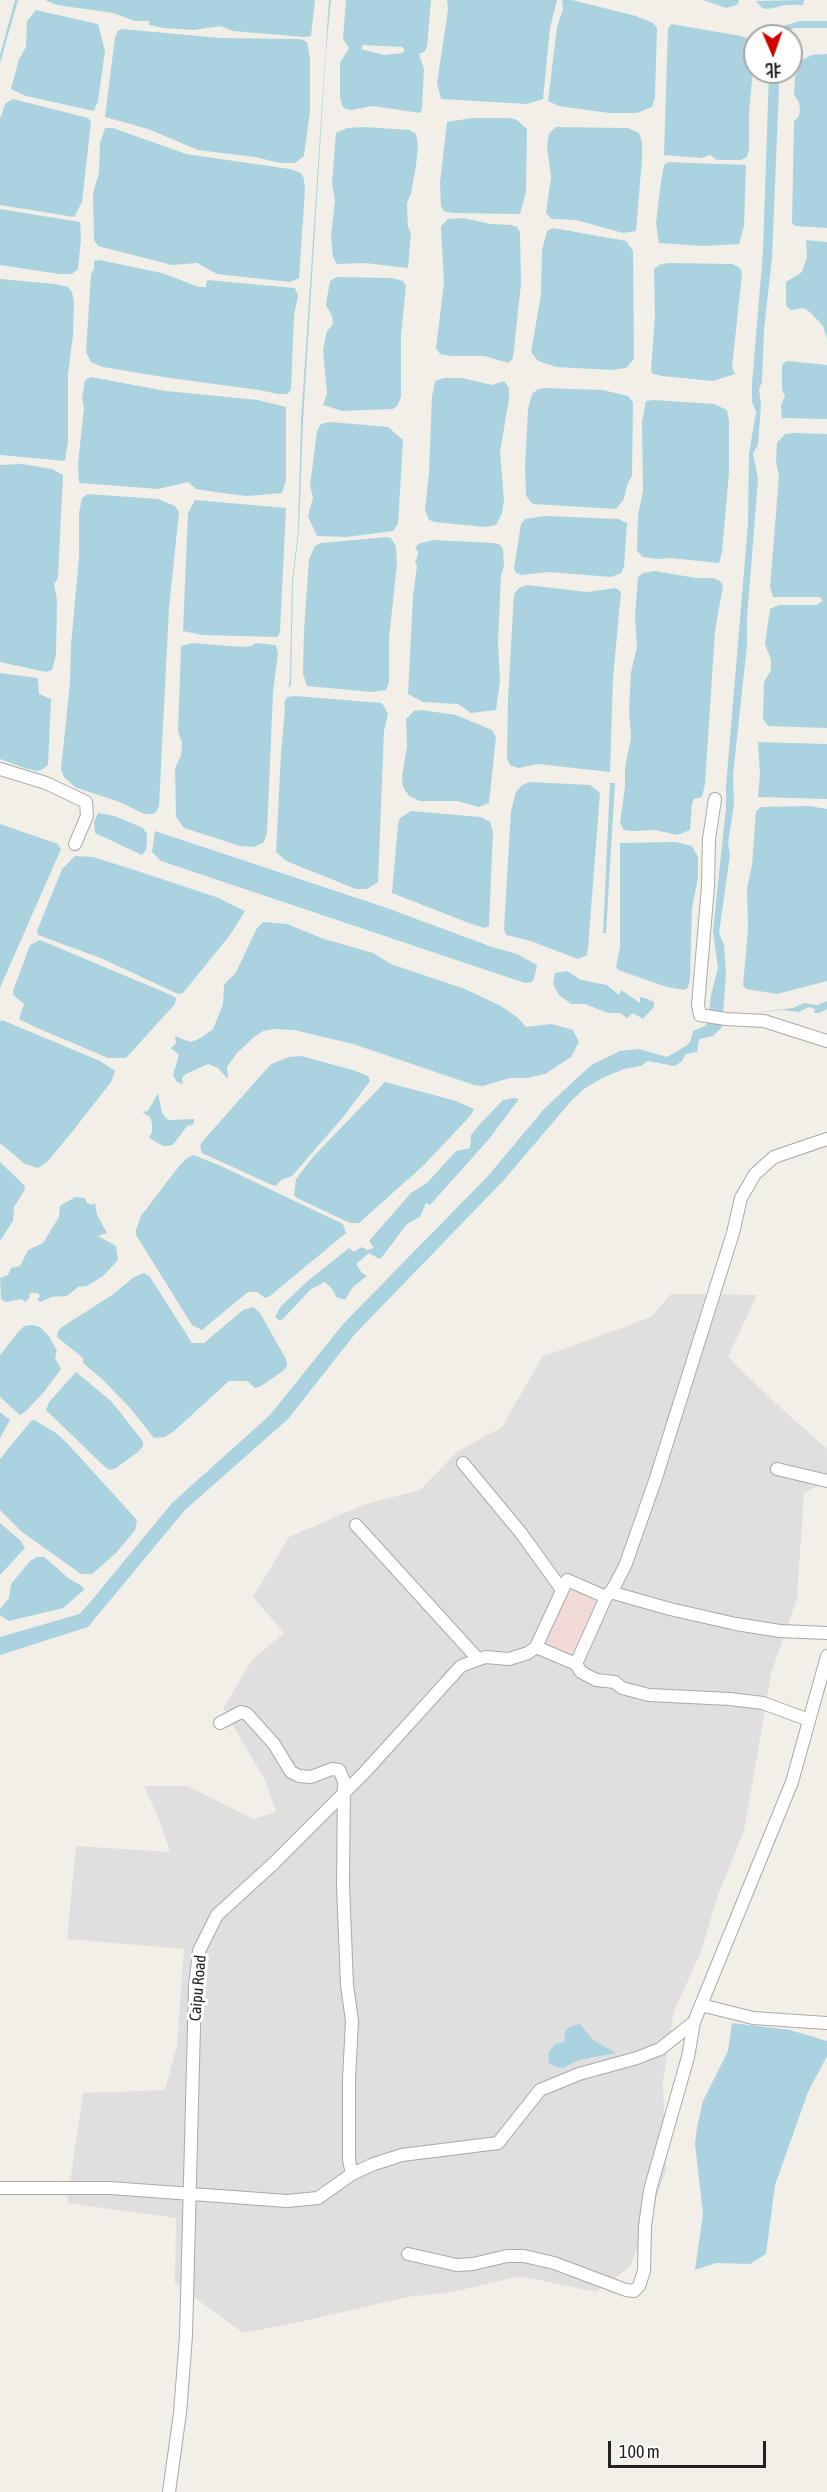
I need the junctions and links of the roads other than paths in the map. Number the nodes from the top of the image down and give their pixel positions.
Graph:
1 (0, 769) edge
2 (715, 799) dead end
3 (75, 844) dead end
4 (827, 1041) edge
5 (827, 1139) edge
6 (463, 1463) dead end
7 (777, 1469) dead end
8 (827, 1481) edge
9 (356, 1525) dead end
10 (562, 1590) junction
11 (608, 1594) junction
12 (827, 1633) edge
13 (536, 1647) junction
14 (827, 1656) edge
15 (478, 1659) junction
16 (576, 1664) junction
17 (809, 1720) junction
18 (220, 1723) dead end
19 (343, 1794) junction
20 (701, 2005) junction
21 (694, 2022) junction
22 (827, 2023) edge
23 (352, 2174) junction
24 (0, 2188) edge
25 (189, 2194) junction
26 (408, 2254) dead end
27 (169, 2492) edge

1 - 3 street
2 - 4 street
5 - 11 street
6 - 10 street
7 - 8 street
9 - 15 street
10 - 11 street
10 - 13 street
11 - 12 street
11 - 16 street
13 - 15 street
13 - 16 street
14 - 17 street
15 - 19 street, Caipu Road
16 - 17 street
17 - 20 street
18 - 19 street
19 - 23 street
19 - 25 street, Caipu Road
20 - 21 street
20 - 22 street
21 - 23 street
21 - 26 street
23 - 25 street
24 - 25 street
25 - 27 street, Caipu Road

